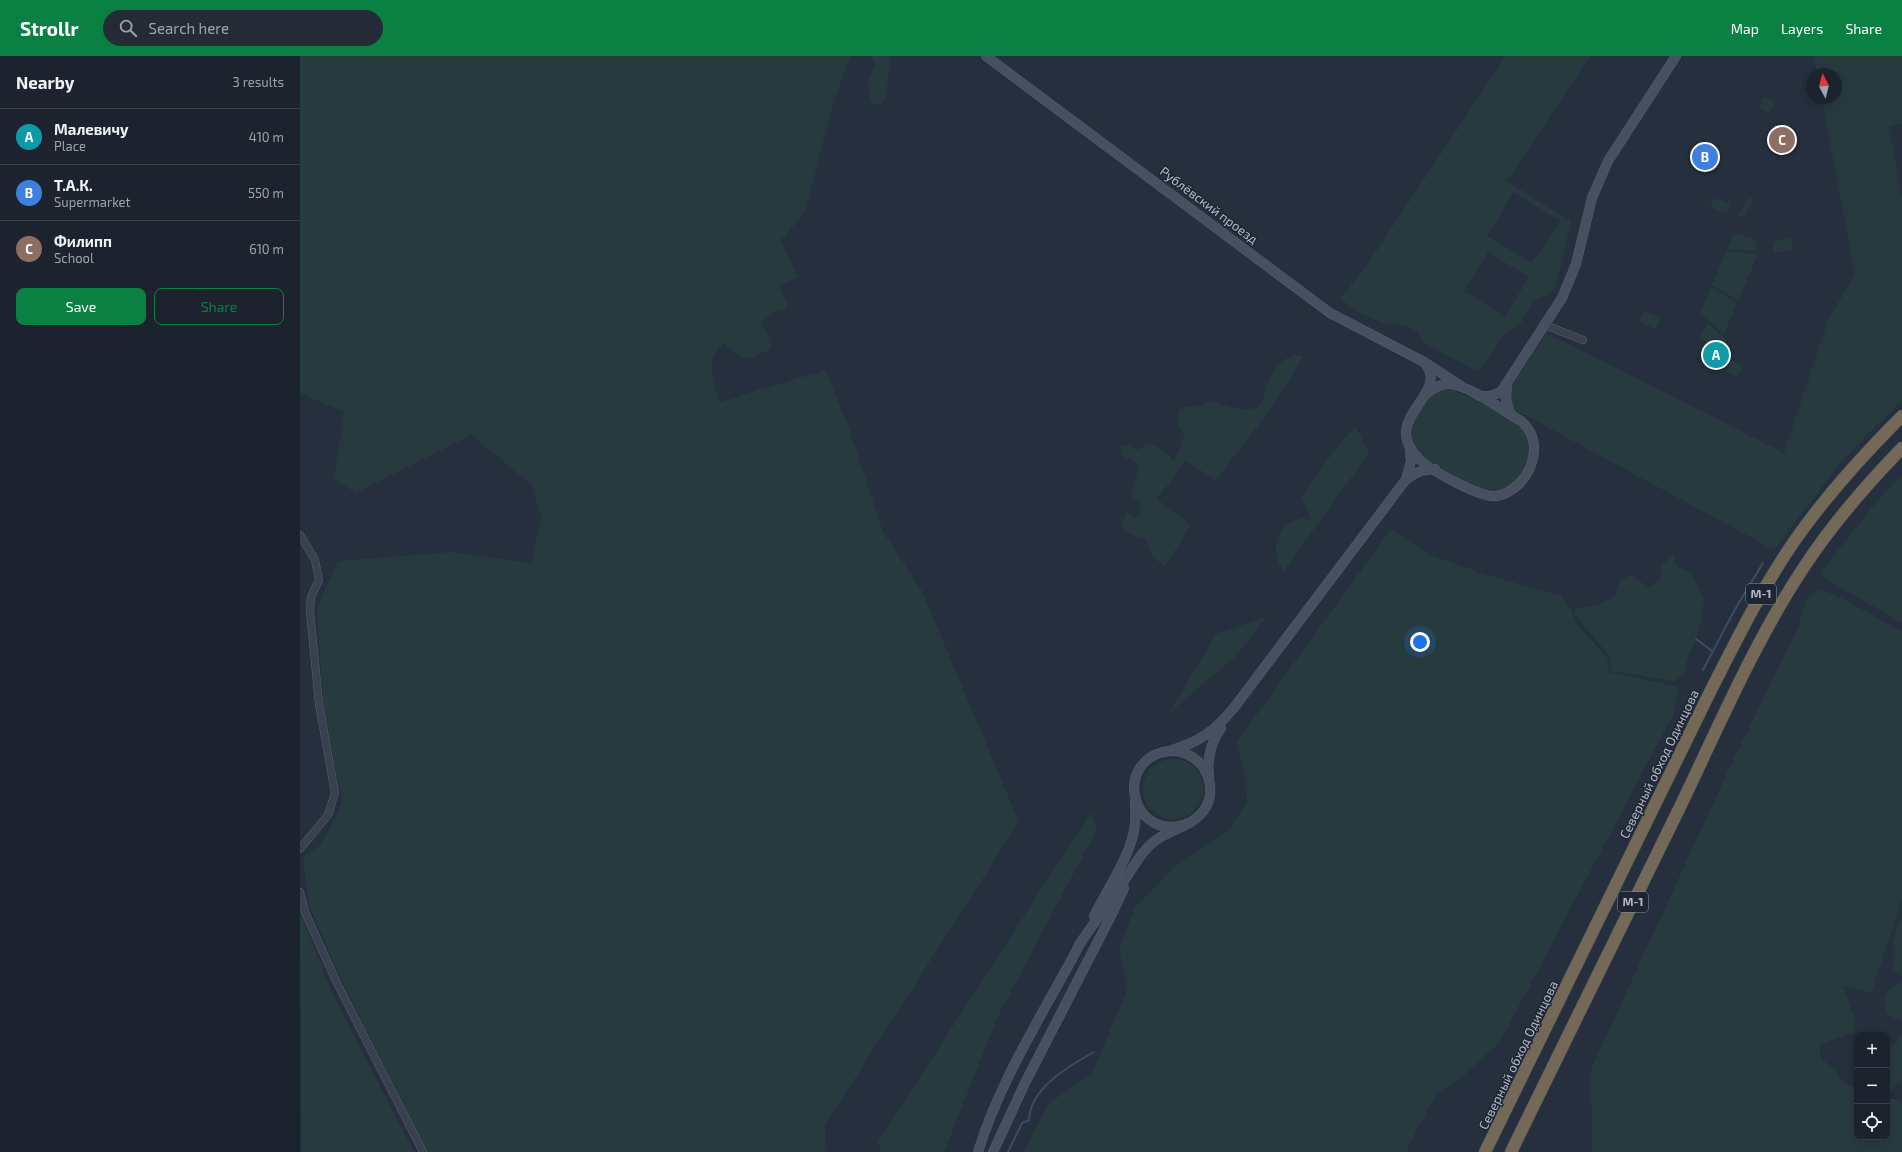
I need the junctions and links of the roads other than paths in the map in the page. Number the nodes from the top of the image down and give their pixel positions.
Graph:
1 (986, 56) edge
2 (1676, 56) edge
3 (1545, 325) junction
4 (1583, 340) dead end
5 (1424, 362) junction
6 (1507, 384) junction
7 (1462, 386) junction
8 (1426, 394) junction
9 (1479, 396) junction
10 (1512, 416) junction
11 (1902, 416) edge
12 (1410, 448) junction
13 (1902, 448) edge
14 (1435, 470) junction
15 (1404, 482) junction
16 (300, 535) edge
17 (1233, 709) junction
18 (1161, 753) junction
19 (1210, 788) junction
20 (1135, 797) junction
21 (1189, 823) junction
22 (300, 849) edge
23 (1132, 870) junction
24 (300, 892) edge
25 (1078, 946) junction
26 (423, 1152) edge
27 (978, 1152) edge
28 (993, 1152) edge
29 (1486, 1152) edge
30 (1511, 1152) edge

1 - 5 street, Рублёвский проезд
2 - 3 street
3 - 4 street
3 - 6 street
5 - 7 street, Рублёвский проезд
5 - 8 street
6 - 9 street
6 - 10 street
7 - 8 street
7 - 9 street
8 - 12 street
9 - 10 street
10 - 14 street
11 - 29 highway, Северный обход Одинцова / М-1
12 - 14 street
12 - 15 street
13 - 30 highway, М-1
14 - 15 street
15 - 17 street
16 - 22 street
17 - 18 street
17 - 19 street
18 - 19 street
18 - 20 street
19 - 21 street
20 - 21 street
20 - 25 street
21 - 23 street
23 - 25 street
23 - 28 street
24 - 26 street
25 - 27 street

